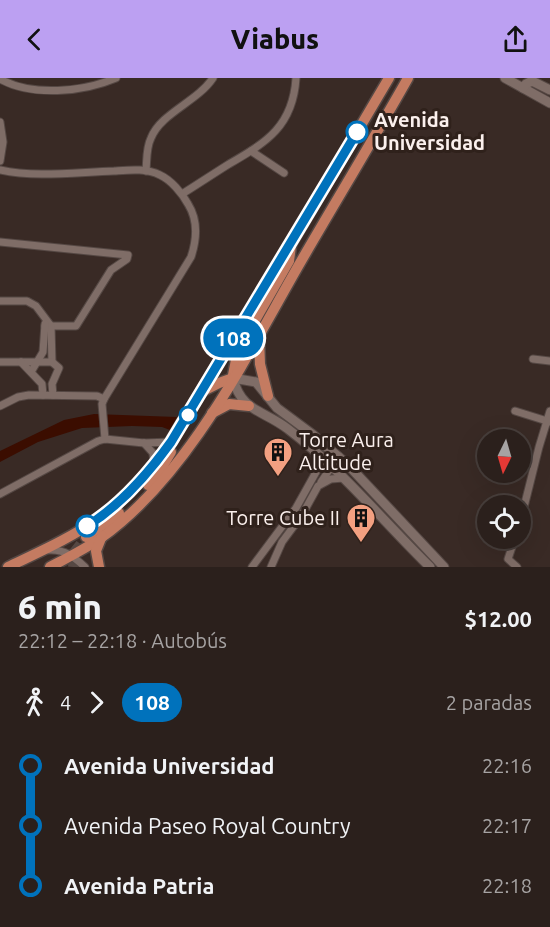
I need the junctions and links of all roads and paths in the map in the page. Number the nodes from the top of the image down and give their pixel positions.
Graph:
1 (116, 78) edge
2 (213, 78) edge
3 (296, 78) edge
4 (388, 78) edge
5 (408, 78) edge
6 (416, 78) edge
7 (505, 78) edge
8 (537, 78) edge
9 (0, 79) edge
10 (550, 87) edge
11 (523, 88) junction
12 (399, 94) junction
13 (550, 103) edge
14 (0, 122) edge
15 (251, 151) junction
16 (0, 161) edge
17 (0, 170) edge
18 (146, 171) junction
19 (284, 173) dead end
20 (182, 194) junction
21 (0, 242) edge
22 (291, 244) junction
23 (104, 252) junction
24 (114, 267) junction
25 (0, 301) edge
26 (48, 324) junction
27 (261, 332) junction
28 (533, 359) dead end
29 (550, 361) edge
30 (0, 362) edge
31 (21, 362) junction
32 (37, 362) junction
33 (52, 362) junction
34 (31, 372) junction
35 (233, 378) junction
36 (259, 385) junction
37 (202, 392) junction
38 (44, 395) junction
39 (53, 395) junction
40 (268, 396) junction
41 (104, 399) junction
42 (246, 404) junction
43 (0, 406) edge
44 (515, 411) dead end
45 (550, 411) edge
46 (210, 415) junction
47 (278, 421) junction
48 (548, 422) edge
49 (547, 431) edge
50 (312, 434) junction
51 (105, 439) junction
52 (171, 442) junction
53 (144, 443) junction
54 (339, 456) junction
55 (329, 463) junction
56 (154, 465) junction
57 (172, 469) junction
58 (344, 478) junction
59 (318, 486) junction
60 (0, 494) edge
61 (376, 495) junction
62 (528, 495) edge
63 (398, 535) junction
64 (103, 536) junction
65 (86, 537) tunnel mouth
66 (424, 546) junction
67 (268, 547) junction
68 (512, 549) edge
69 (41, 551) junction
70 (276, 555) junction
71 (72, 556) junction
72 (8, 567) edge
73 (50, 567) edge
74 (85, 567) edge
75 (99, 567) edge
76 (252, 567) edge
77 (271, 567) edge
78 (276, 567) edge
79 (430, 567) edge
80 (444, 567) edge
81 (517, 567) edge

1 - 9 street
2 - 18 street
3 - 15 street
4 - 22 main road
5 - 12 main road
6 - 12 main road
7 - 11 street
8 - 10 street
10 - 11 street
11 - 13 street
12 - 27 main road
14 - 16 street
15 - 19 street
15 - 20 street
17 - 18 street
18 - 20 street
20 - 41 street
21 - 23 street
22 - 35 main road
22 - 37 main road
23 - 24 street
23 - 24 street
24 - 26 street
25 - 26 street
26 - 32 street
26 - 33 street
27 - 35 main road
27 - 40 main road
28 - 29 street
30 - 31 street
31 - 32 street
31 - 34 street
32 - 33 street
32 - 34 street
33 - 39 street
34 - 38 street
35 - 36 street
35 - 37 main road
35 - 42 street
35 - 46 main road
36 - 40 street
36 - 42 street
37 - 52 main road
38 - 39 street
38 - 43 street
39 - 41 street
40 - 50 street
41 - 51 street
42 - 46 main road
42 - 47 street
44 - 48 street
45 - 48 street
46 - 57 main road
47 - 50 street
47 - 55 street
48 - 49 street
49 - 62 street
50 - 54 street
51 - 53 street
51 - 60 street
52 - 53 street
52 - 56 main road
52 - 57 main road
52 - 65 main road
53 - 56 street
54 - 55 street
54 - 61 street
55 - 58 street
55 - 59 street
55 - 67 street
56 - 69 main road
57 - 64 main road
58 - 59 street
58 - 61 street
58 - 63 street
59 - 70 street
61 - 66 street
63 - 66 street
63 - 79 street
64 - 71 main road
64 - 75 main road
66 - 80 street
67 - 70 street
67 - 76 street
68 - 81 street
69 - 71 street
69 - 72 main road
70 - 77 street
70 - 78 street
71 - 73 main road
71 - 74 street

